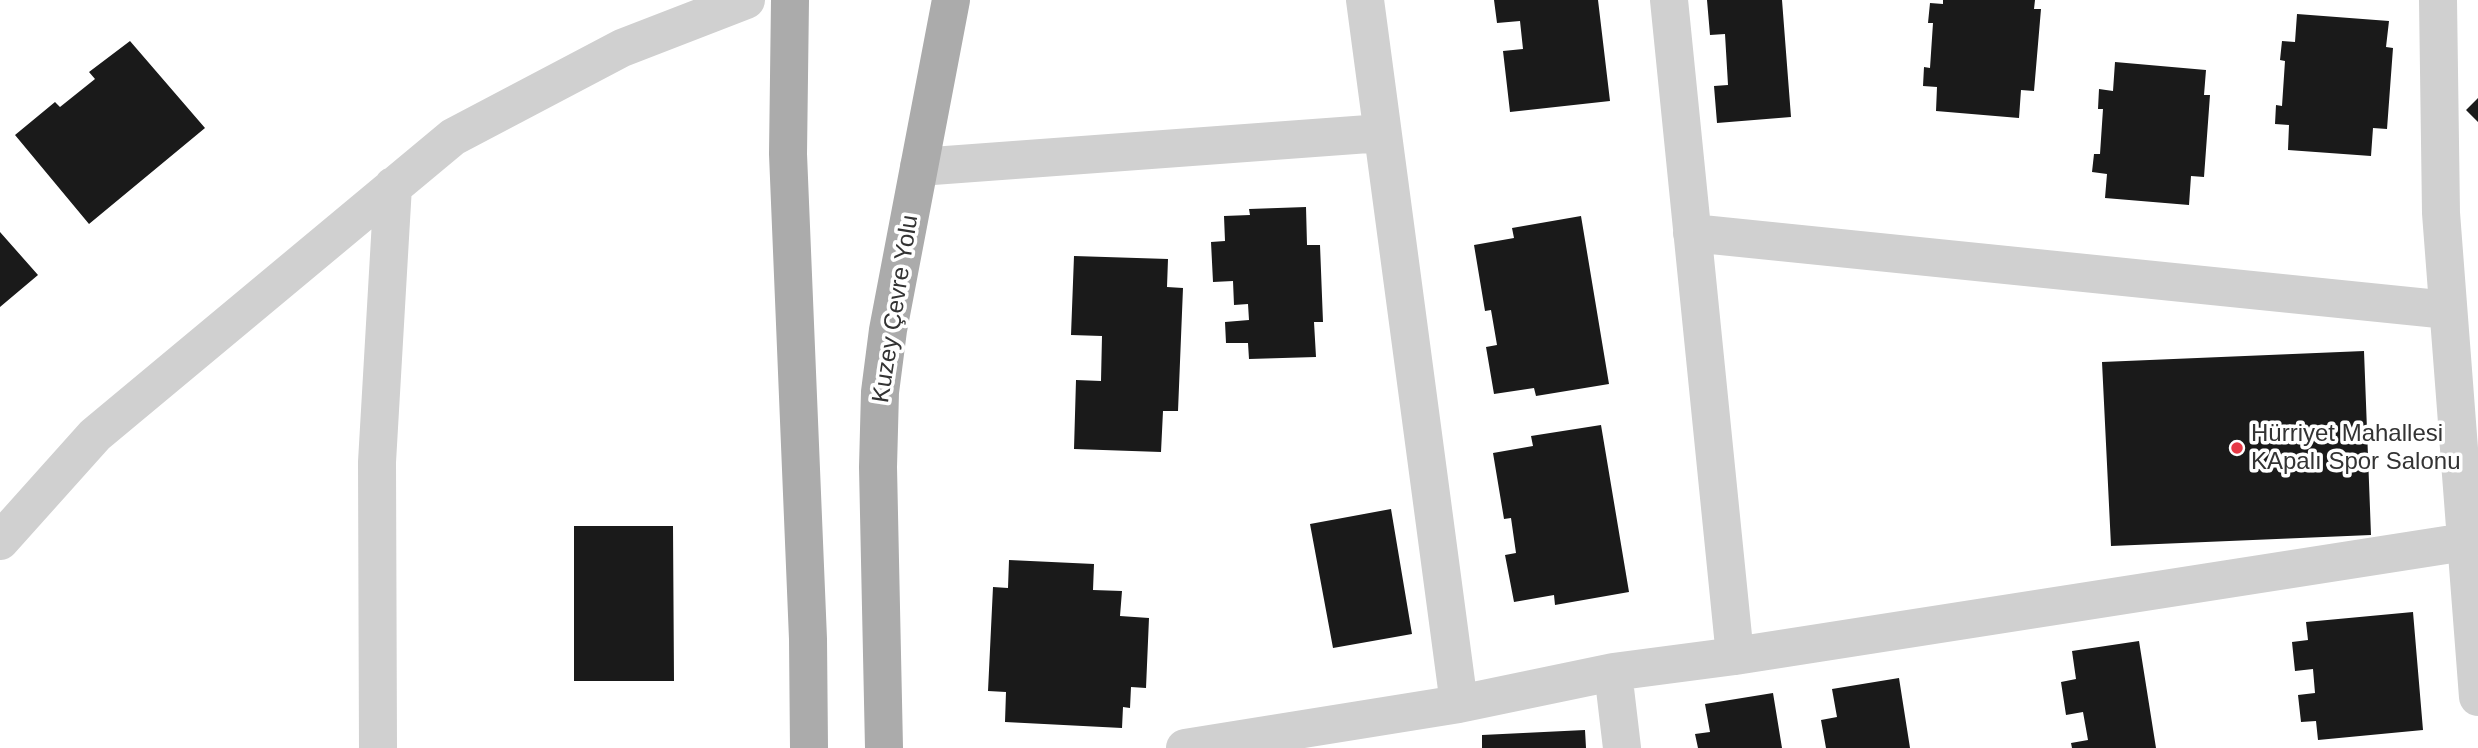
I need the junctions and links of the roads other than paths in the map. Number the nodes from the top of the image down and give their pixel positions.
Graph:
1 (746, 0) edge
2 (790, 0) edge
3 (951, 0) edge
4 (1365, 0) edge
5 (1669, 0) edge
6 (2438, 0) edge
7 (1382, 133) junction
8 (919, 167) junction
9 (393, 186) junction
10 (1692, 233) junction
11 (2448, 310) junction
12 (0, 541) edge
13 (2465, 542) junction
14 (1735, 656) junction
15 (1613, 672) junction
16 (2478, 697) edge
17 (1459, 704) junction
18 (1395, 731) edge
19 (378, 748) edge
20 (809, 748) edge
21 (884, 748) edge
22 (1185, 748) edge
23 (1622, 748) edge

1 - 9 street
2 - 20 main road
3 - 8 main road, Kuzey Çevre Yolu
4 - 7 street
5 - 10 street
6 - 11 street
7 - 8 street
7 - 17 street
8 - 21 main road, Kuzey Çevre Yolu
9 - 12 street
9 - 19 street
10 - 11 street
10 - 14 street
11 - 13 street
13 - 14 street
13 - 16 street
14 - 15 street
15 - 17 street
15 - 23 street
17 - 18 street
18 - 22 street

